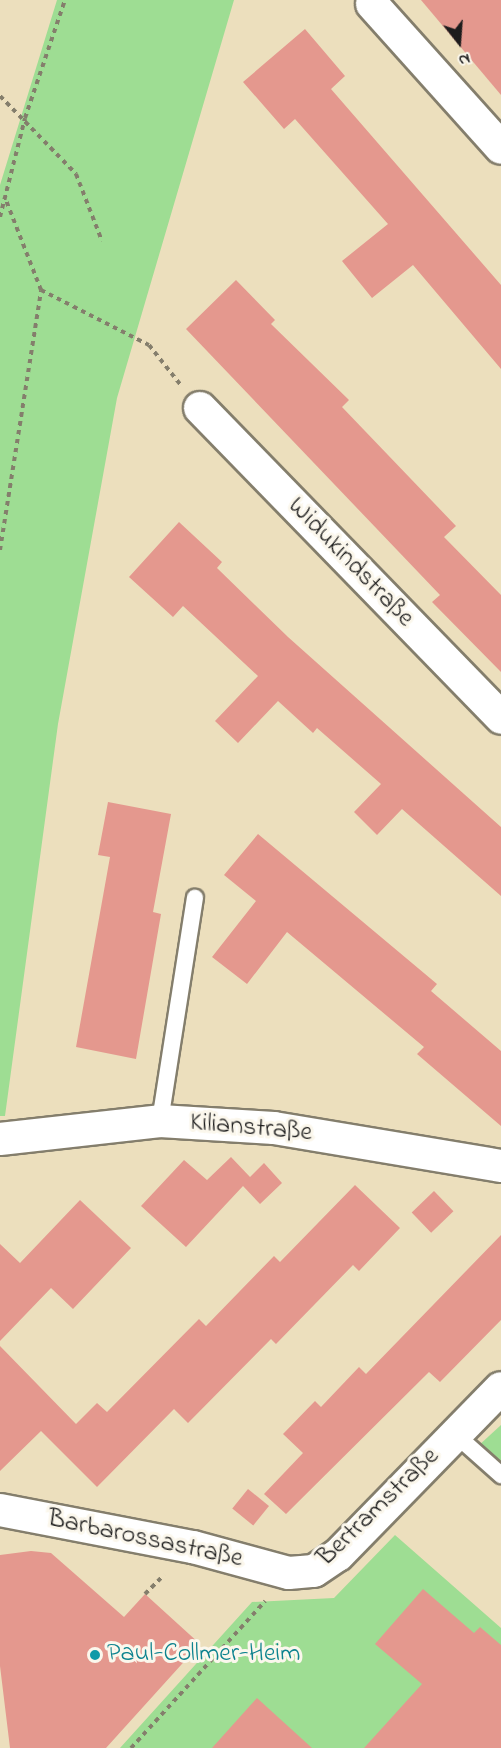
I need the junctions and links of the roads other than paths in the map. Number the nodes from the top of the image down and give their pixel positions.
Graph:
1 (372, 4) dead end
2 (501, 148) edge
3 (200, 408) road end
4 (501, 718) edge
5 (195, 898) dead end
6 (160, 1121) junction
7 (0, 1139) edge
8 (501, 1166) edge
9 (501, 1388) edge
10 (455, 1434) junction
11 (501, 1475) edge
12 (0, 1510) edge
13 (289, 1573) joint

1 - 2 street
3 - 4 street, Widukindstraße
5 - 6 lane
6 - 7 street, Kilianstraße
6 - 8 street, Kilianstraße
9 - 10 street, Bertramstraße
10 - 11 lane
10 - 13 street, Bertramstraße
12 - 13 street, Barbarossastraße

